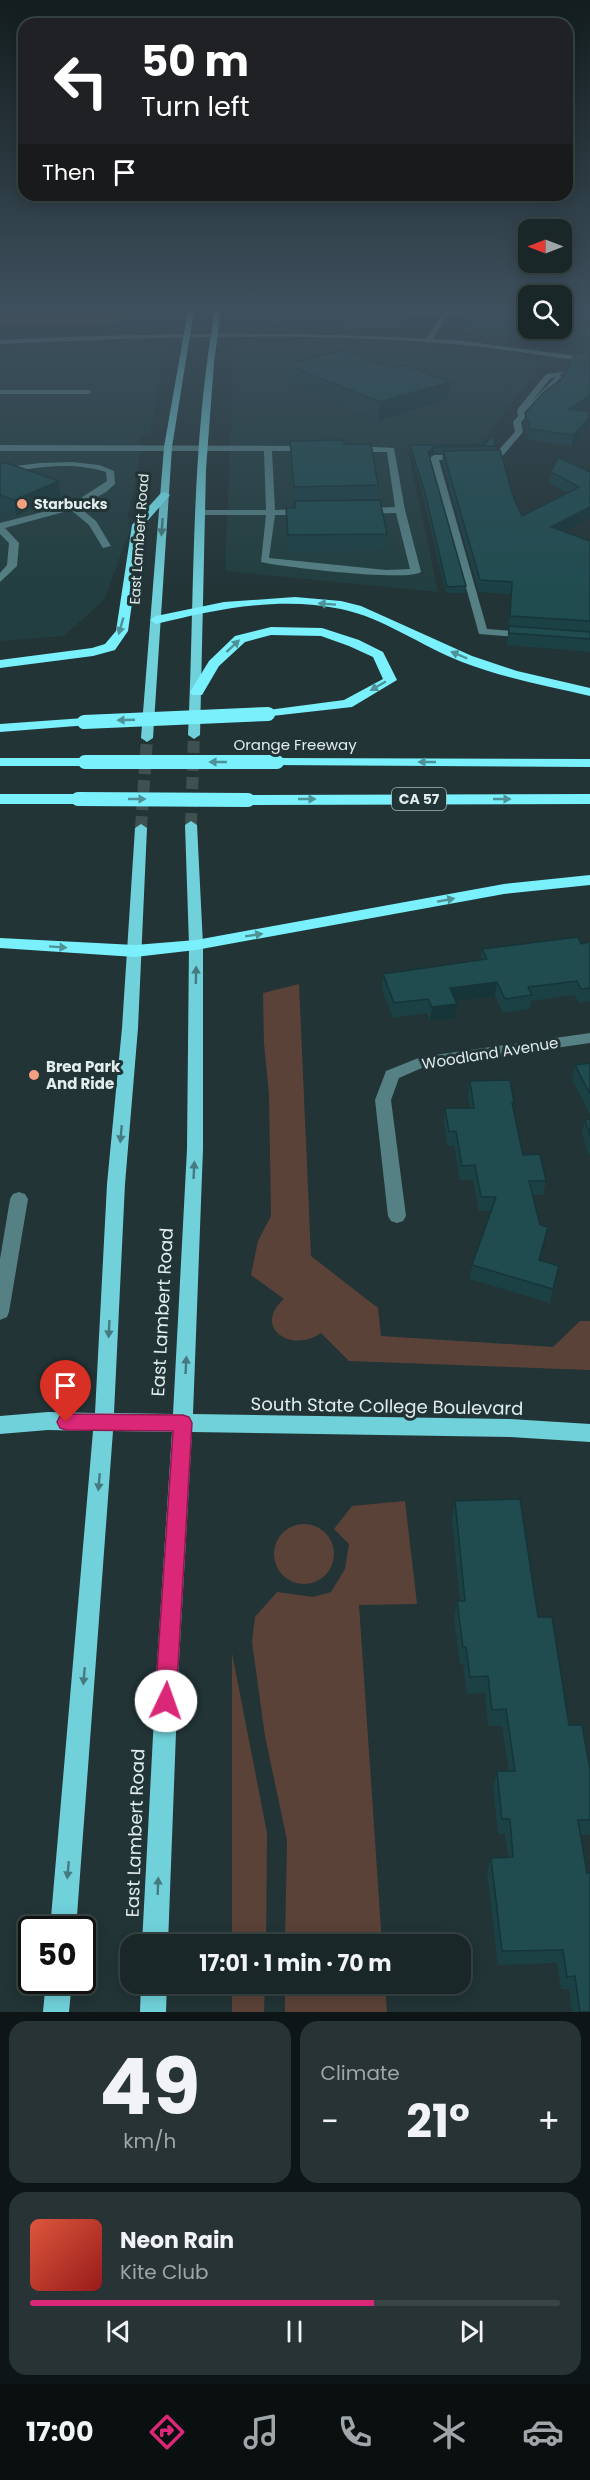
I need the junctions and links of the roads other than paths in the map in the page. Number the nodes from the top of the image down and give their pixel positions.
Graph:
1 (175, 404) edge
2 (207, 404) edge
3 (526, 404) edge
4 (535, 404) edge
5 (522, 416) junction
6 (168, 447) junction
7 (203, 447) junction
8 (0, 448) edge
9 (268, 448) junction
10 (320, 448) edge
11 (340, 448) edge
12 (0, 471) edge
13 (165, 495) junction
14 (73, 507) junction
15 (400, 510) junction
16 (318, 511) edge
17 (353, 511) edge
18 (271, 512) junction
19 (200, 513) junction
20 (0, 527) edge
21 (106, 546) dead end
22 (0, 579) edge
23 (198, 609) junction
24 (156, 620) junction
25 (542, 636) edge
26 (0, 664) edge
27 (197, 692) junction
28 (590, 692) edge
29 (0, 728) edge
30 (194, 735) tunnel mouth
31 (147, 738) tunnel mouth
32 (0, 762) edge
33 (590, 763) edge
34 (0, 799) edge
35 (590, 799) edge
36 (191, 825) tunnel mouth
37 (141, 828) tunnel mouth
38 (590, 880) edge
39 (0, 943) edge
40 (196, 945) junction
41 (135, 951) junction
42 (590, 1038) edge
43 (19, 1200) dead end
44 (397, 1216) dead end
45 (0, 1312) edge
46 (104, 1423) junction
47 (183, 1423) junction
48 (0, 1425) edge
49 (590, 1433) edge
50 (64, 1916) edge
51 (155, 1934) edge
52 (57, 1994) edge
53 (154, 1994) edge
54 (56, 2012) edge
55 (153, 2012) edge

1 - 6 main road, East Lambert Road
2 - 7 main road
3 - 5 street
4 - 5 street
5 - 25 street
6 - 7 street
6 - 8 street
6 - 13 main road, East Lambert Road
7 - 9 street
7 - 19 main road
9 - 10 street
9 - 18 street
11 - 15 street
12 - 14 street
13 -> 24 main road, East Lambert Road
13 -> 26 highway
14 - 20 street
14 - 21 street
15 - 17 street
15 - 18 street
16 - 18 street
18 - 19 street
19 - 23 main road
20 - 22 street
23 - 24 highway
23 - 27 main road
28 -> 23 highway
24 - 31 main road, East Lambert Road
27 -> 29 highway, bridge
27 - 30 main road
33 -> 32 highway, Orange Freeway, bridge
34 -> 35 highway, CA 57, bridge
36 - 40 main road, East Lambert Road
37 - 41 main road
40 -> 38 highway
39 -> 41 highway
40 - 41 highway
47 -> 40 main road, East Lambert Road
41 -> 46 main road
42 - 44 street, Woodland Avenue
43 - 45 street
46 - 47 main road, South State College Boulevard
46 - 48 main road, South State College Boulevard
46 -> 50 main road
47 - 49 main road, South State College Boulevard
51 -> 47 main road, East Lambert Road
52 - 54 main road
53 - 55 main road

